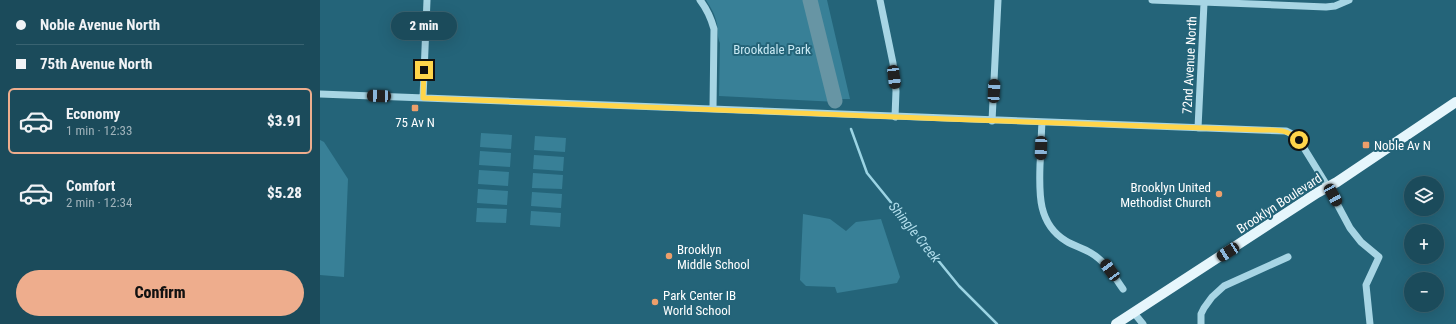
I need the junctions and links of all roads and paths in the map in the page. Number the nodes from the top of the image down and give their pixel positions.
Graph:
1 (427, 0) edge
2 (700, 0) edge
3 (880, 0) edge
4 (998, 0) edge
5 (1152, 0) edge
6 (1349, 0) edge
7 (1204, 3) junction
8 (320, 94) edge
9 (423, 98) junction
10 (1456, 102) edge
11 (713, 109) junction
12 (895, 117) junction
13 (992, 121) junction
14 (1042, 122) junction
15 (1198, 128) junction
16 (1328, 187) junction
17 (1288, 257) dead end
18 (1123, 289) dead end
19 (1134, 312) junction
20 (1116, 324) edge
21 (1143, 324) edge
22 (1200, 324) edge
23 (1370, 324) edge

1 - 9 street
2 - 11 street
3 - 12 street
4 - 13 street
5 - 7 street
6 - 7 street
7 - 15 street, 72nd Avenue North
8 - 9 street
9 - 11 street
10 - 16 main road, Brooklyn Boulevard
11 - 12 street
12 - 13 street
13 - 14 street
14 - 15 street
14 - 18 street
15 - 16 street
16 - 19 main road, Brooklyn Boulevard
16 - 23 street
17 - 22 street
19 - 20 main road, Brooklyn Boulevard
19 - 21 street

